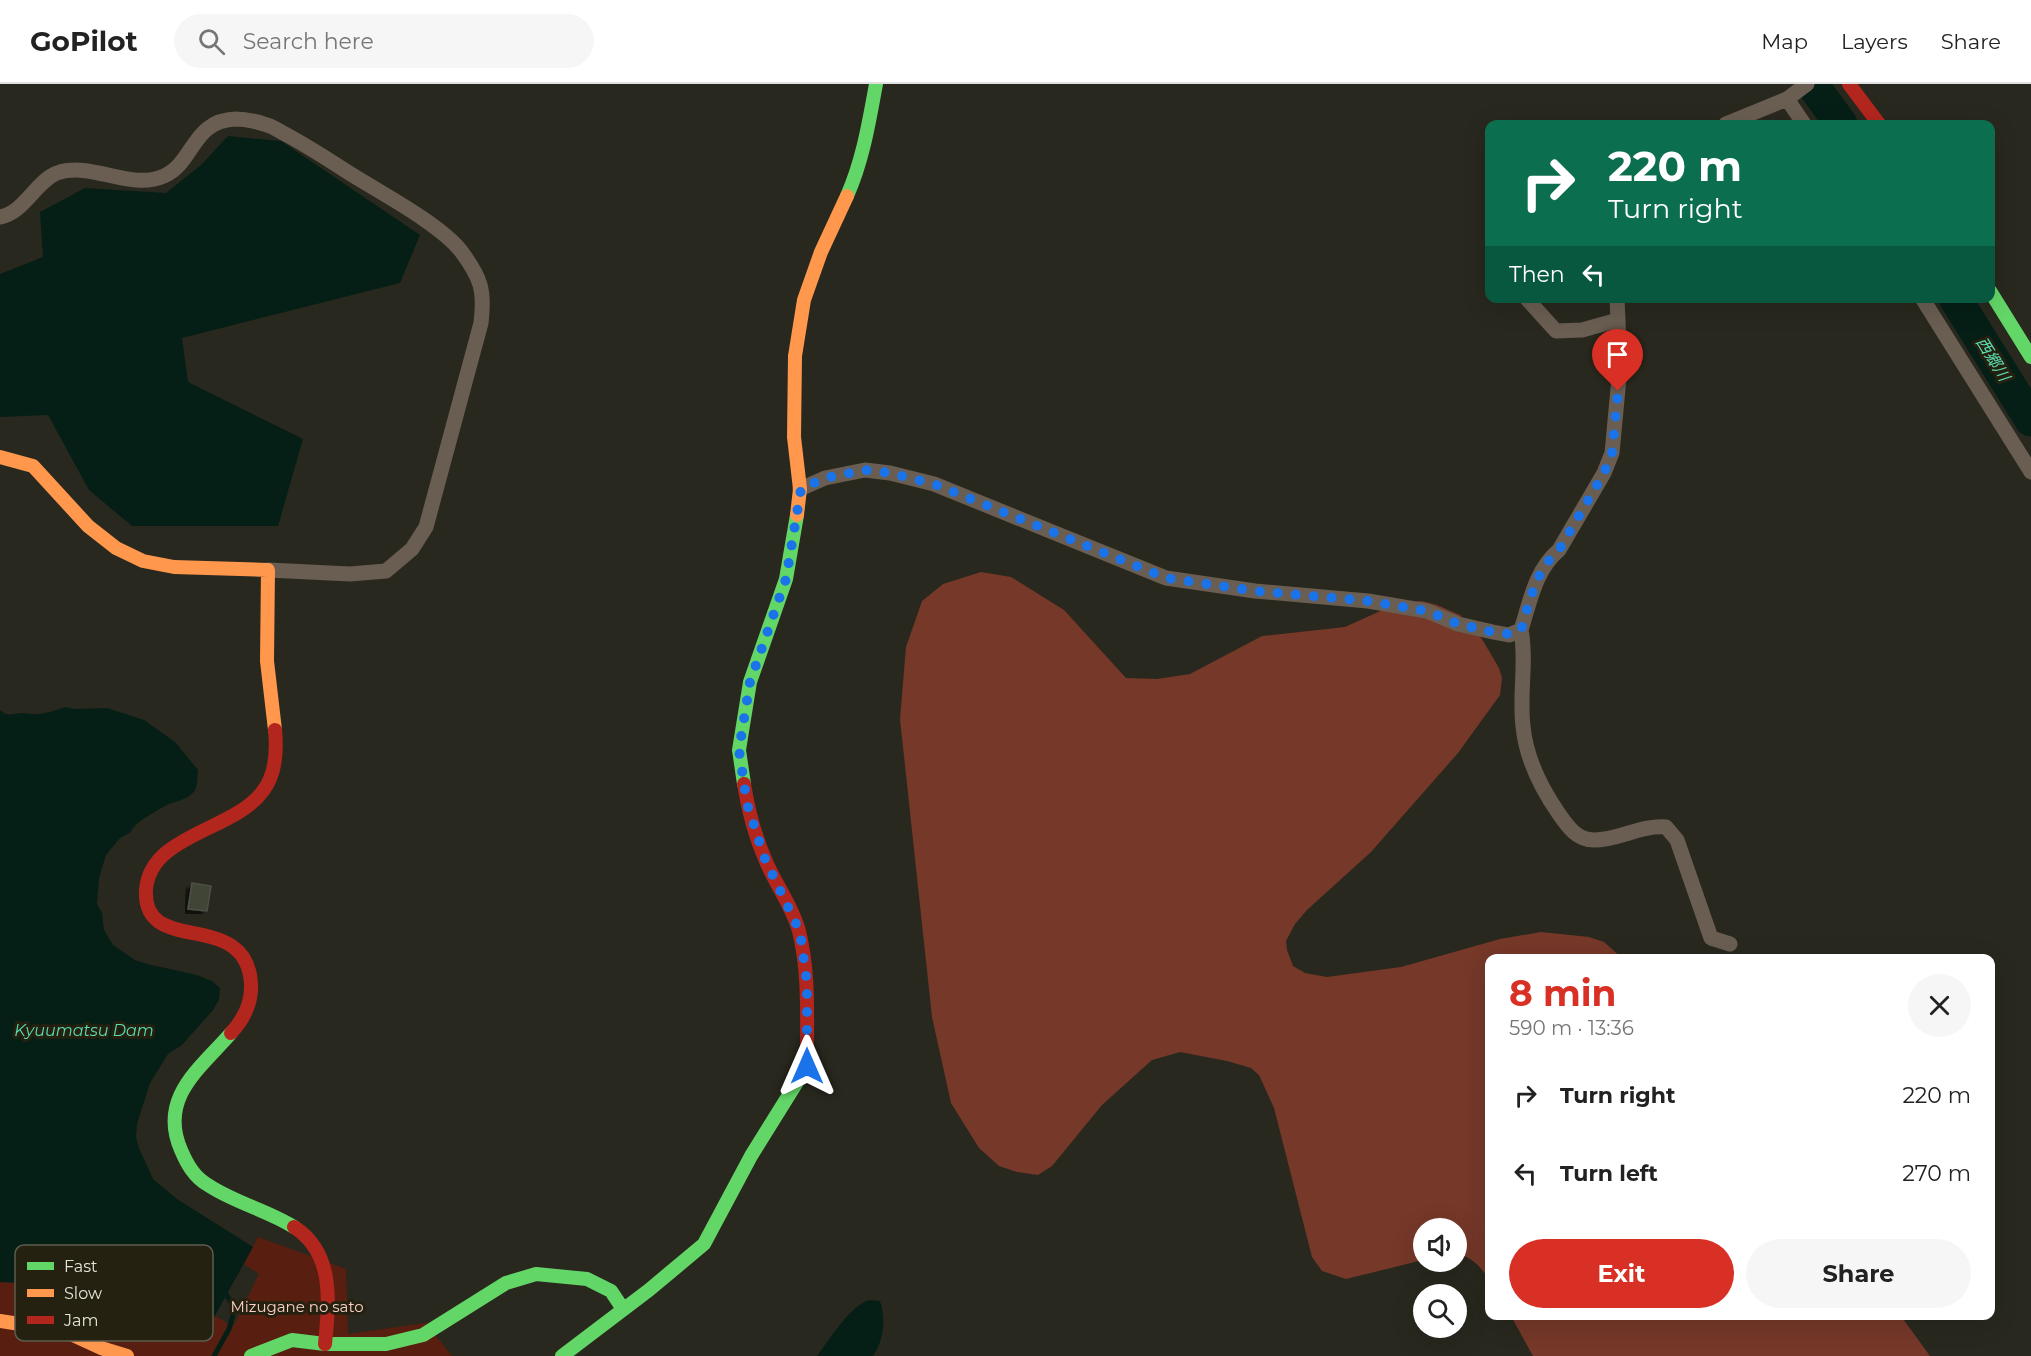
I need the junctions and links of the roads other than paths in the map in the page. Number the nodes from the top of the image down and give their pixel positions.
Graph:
1 (876, 84) edge
2 (1808, 84) edge
3 (1849, 84) edge
4 (1789, 98) junction
5 (1736, 120) edge
6 (1802, 120) edge
7 (1876, 120) edge
8 (0, 217) edge
9 (1995, 299) edge
10 (1531, 303) edge
11 (1617, 303) edge
12 (1925, 303) edge
13 (1618, 320) junction
14 (2031, 357) edge
15 (0, 458) edge
16 (2031, 472) edge
17 (801, 489) junction
18 (268, 570) junction
19 (1521, 630) junction
20 (1730, 944) dead end
21 (623, 1309) junction
22 (0, 1321) edge
23 (15, 1323) edge
24 (85, 1341) edge
25 (325, 1344) junction
26 (127, 1356) edge
27 (251, 1356) edge
28 (562, 1356) edge

1 - 17 street
2 - 4 street
3 - 7 street
4 - 5 street
4 - 6 street
8 - 18 street
9 - 14 street
10 - 13 street
11 - 13 street
12 - 16 street
13 - 19 street
15 - 18 street
17 - 19 street
17 - 21 street
18 - 25 street
19 - 20 street
21 - 25 street
21 - 28 street
22 - 23 street
24 - 26 street
25 - 27 street

